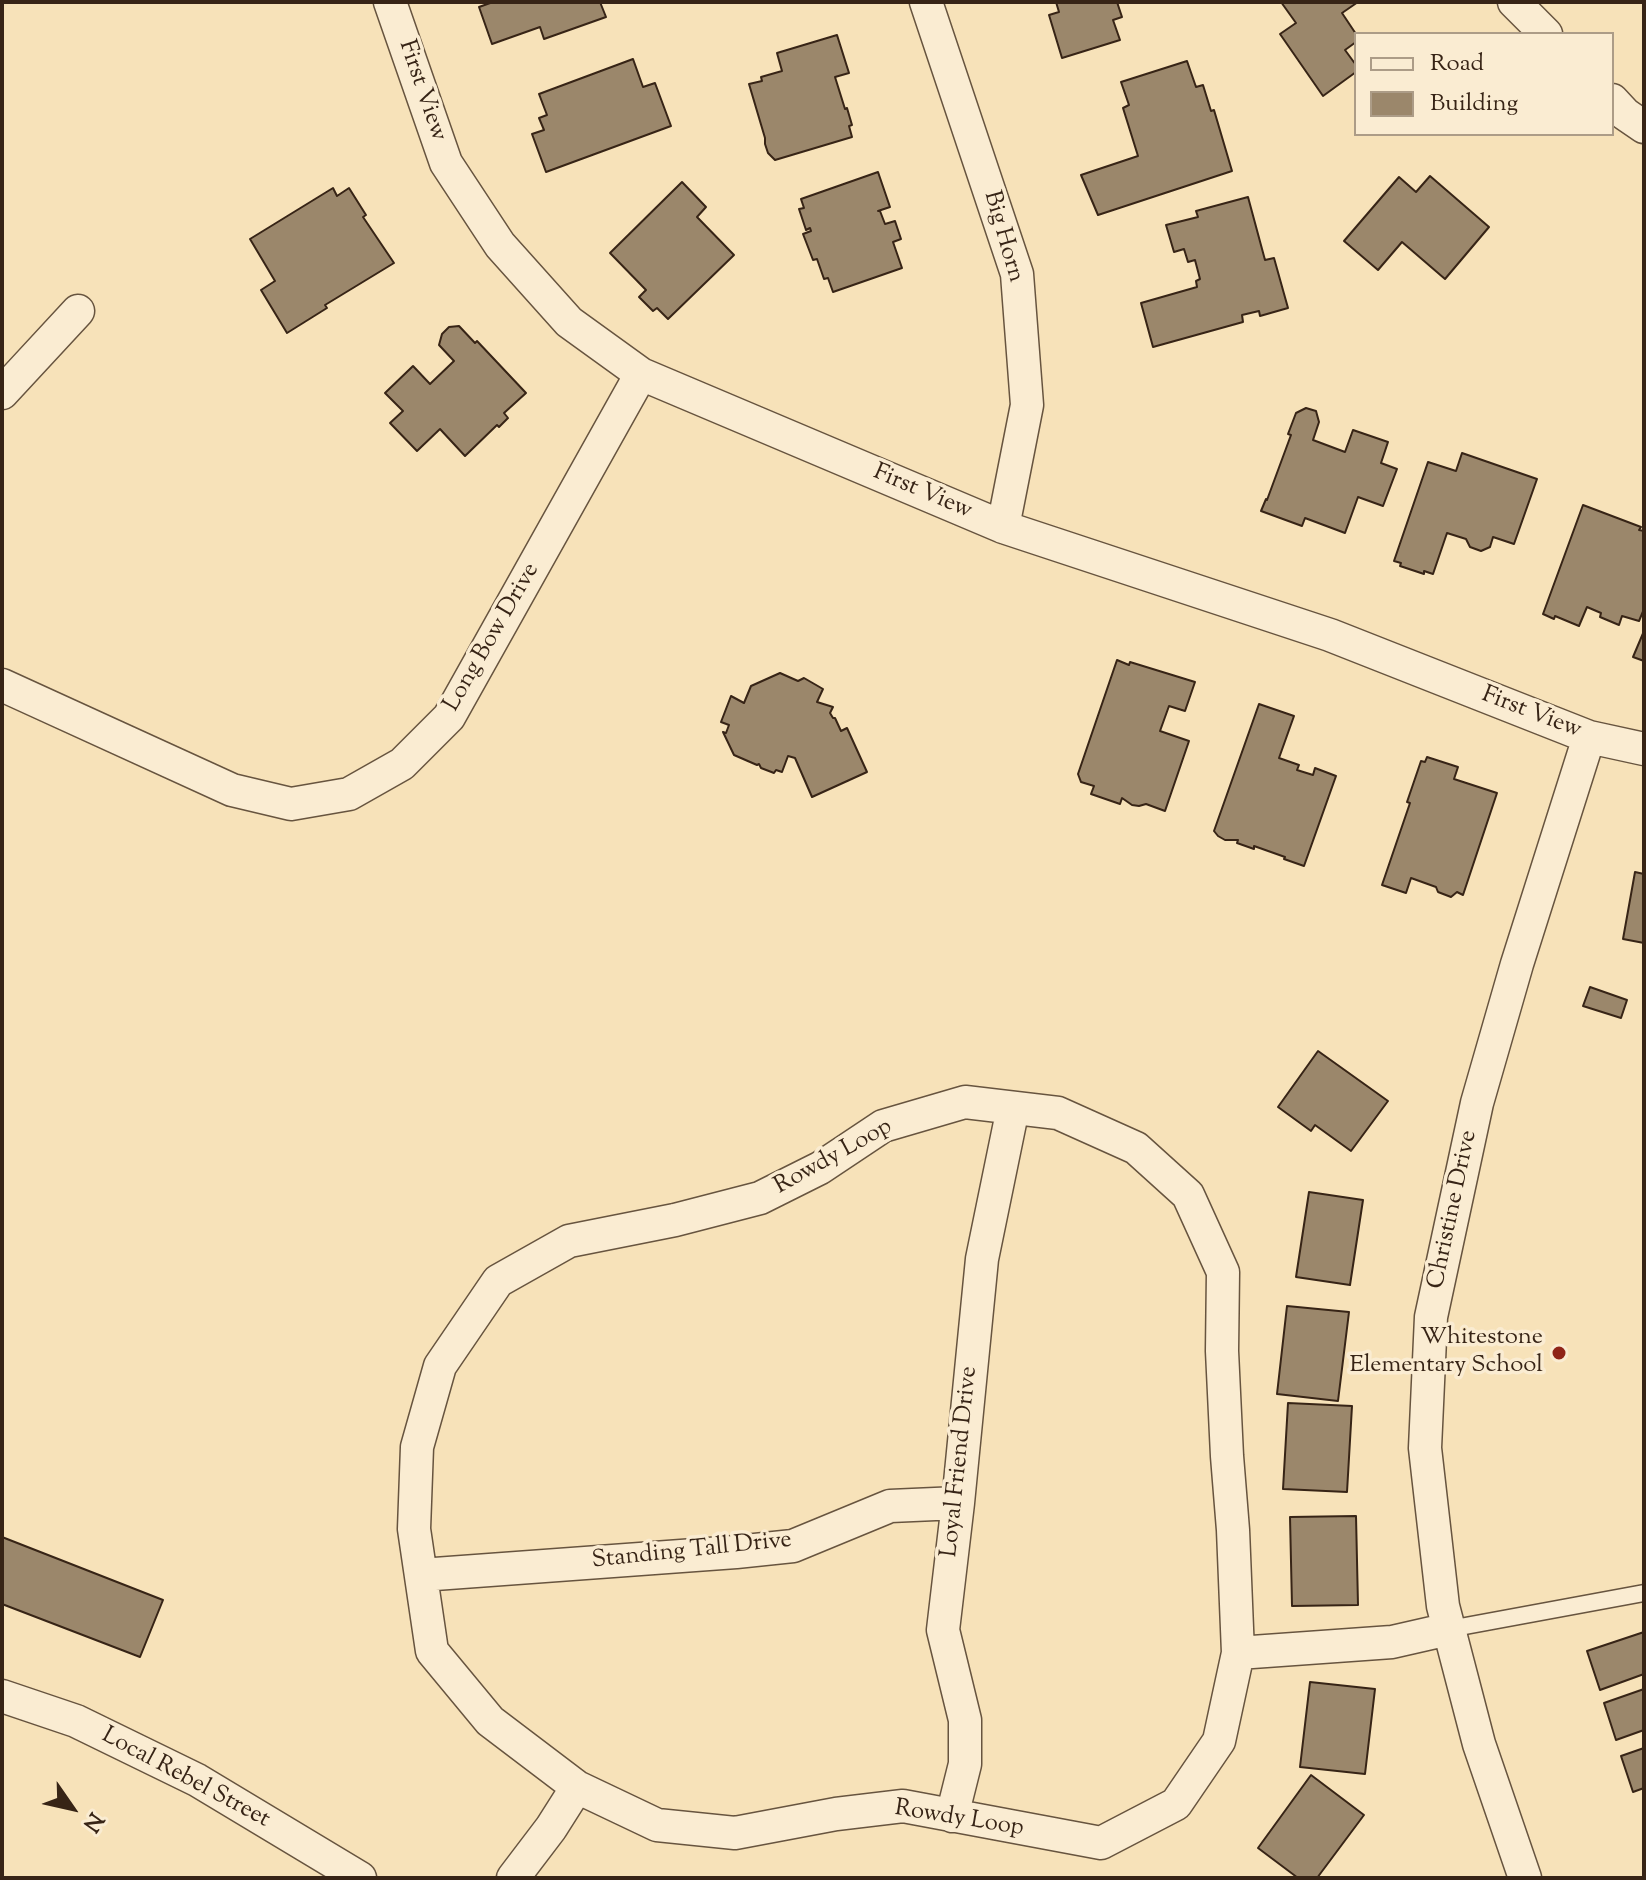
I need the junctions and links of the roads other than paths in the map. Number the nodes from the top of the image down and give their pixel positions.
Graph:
1 (390, 2) edge
2 (926, 2) edge
3 (1514, 2) edge
4 (1544, 32) edge
5 (1614, 102) edge
6 (1644, 127) edge
7 (78, 311) dead end
8 (641, 374) junction
9 (2, 393) edge
10 (1003, 527) junction
11 (2, 685) edge
12 (1589, 737) junction
13 (1644, 749) edge
14 (1013, 1108) junction
15 (958, 1503) junction
16 (421, 1575) junction
17 (1644, 1593) edge
18 (1449, 1629) junction
19 (1238, 1653) junction
20 (2, 1696) edge
21 (577, 1787) junction
22 (952, 1816) junction
23 (360, 1878) edge
24 (513, 1878) edge
25 (1525, 1878) edge

1 - 8 street, First View
2 - 10 street, Big Horn
3 - 4 street
5 - 6 street
7 - 9 street
8 - 10 street, First View
8 - 11 street, Long Bow Drive
10 - 12 street, First View
12 - 13 street, First View
12 - 18 street, Christine Drive
14 - 15 street, Loyal Friend Drive
14 - 16 street, Rowdy Loop
14 - 19 street, Rowdy Loop
15 - 16 street, Standing Tall Drive
15 - 22 street, Loyal Friend Drive
16 - 21 street, Rowdy Loop
17 - 18 lane
18 - 19 street
18 - 25 street, Christine Drive
19 - 22 street, Rowdy Loop
20 - 23 street, Local Rebel Street
21 - 22 street, Rowdy Loop
21 - 24 street

